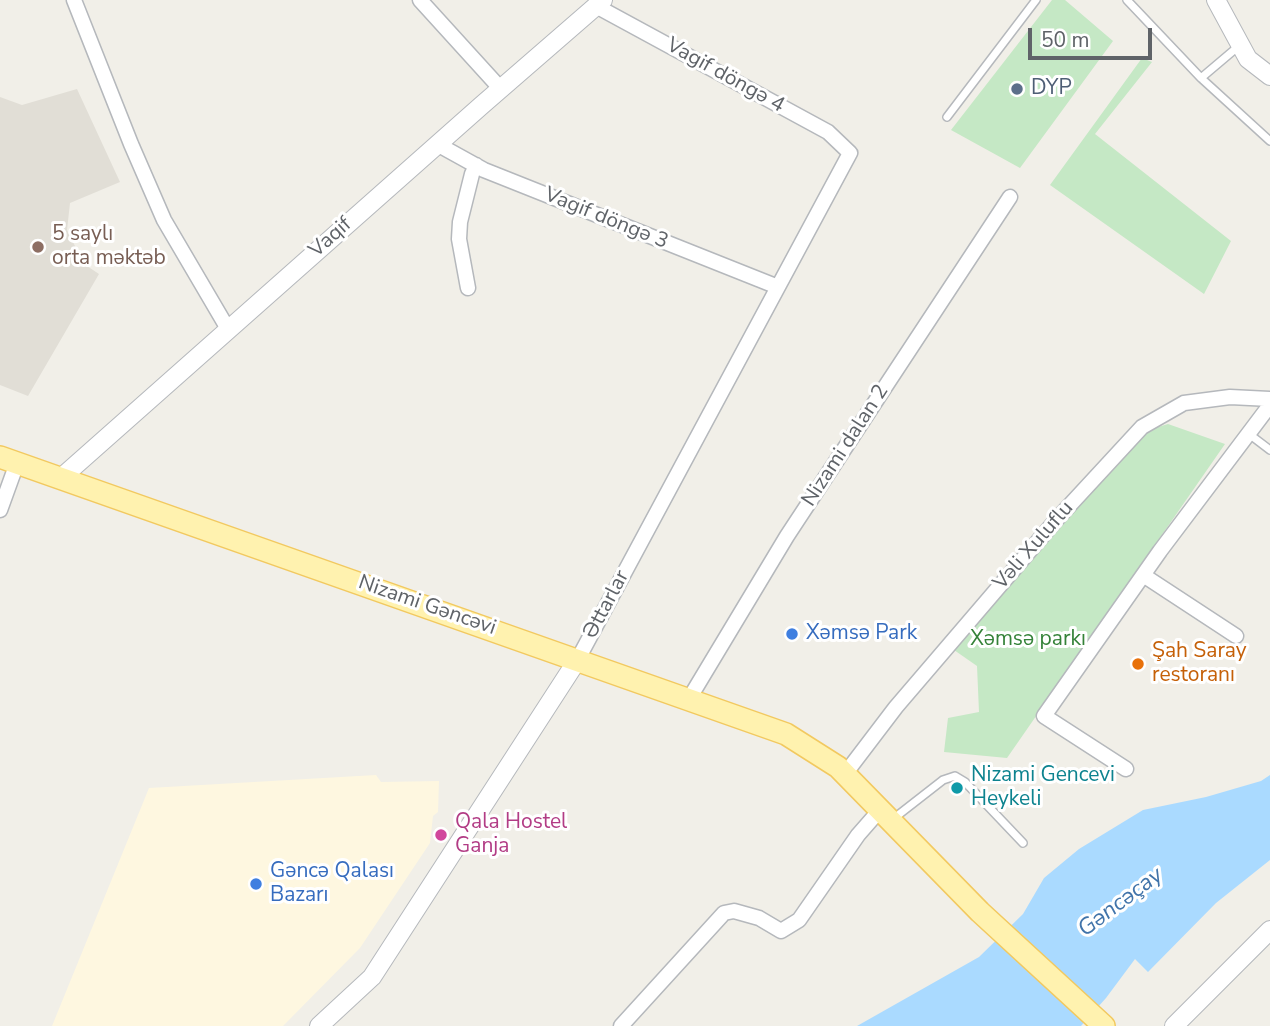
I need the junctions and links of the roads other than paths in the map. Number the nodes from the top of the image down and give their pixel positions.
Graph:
1 (74, 0) edge
2 (420, 0) edge
3 (1036, 0) edge
4 (1127, 0) edge
5 (1216, 0) edge
6 (600, 3) edge
7 (1240, 44) junction
8 (1270, 76) edge
9 (1201, 78) junction
10 (500, 88) junction
11 (947, 117) dead end
12 (1270, 141) edge
13 (437, 144) junction
14 (850, 153) joint
15 (476, 165) junction
16 (1010, 197) dead end
17 (778, 287) junction
18 (468, 288) dead end
19 (228, 330) junction
20 (1270, 399) edge
21 (1270, 404) edge
22 (1248, 434) junction
23 (1270, 450) edge
24 (8, 460) edge
25 (61, 478) junction
26 (0, 510) edge
27 (1143, 575) junction
28 (1236, 636) dead end
29 (578, 659) junction
30 (689, 699) junction
31 (1126, 769) dead end
32 (845, 774) junction
33 (884, 816) junction
34 (1023, 842) dead end
35 (1270, 930) edge
36 (319, 1026) edge
37 (621, 1026) edge
38 (1104, 1026) edge
39 (1174, 1026) edge

1 - 19 street
2 - 10 street
3 - 11 lane
4 - 9 lane
5 - 7 street
6 - 10 street, Vaqif
6 - 14 street, Vagif döngə 4
7 - 8 street
7 - 9 lane
9 - 12 lane
10 - 13 street, Vaqif
13 - 15 street, Vagif döngə 3
13 - 19 street, Vaqif
14 - 17 street, Əttarlar
15 - 17 street, Vagif döngə 3
15 - 18 street
16 - 30 street, Nizami dalan 2
17 - 29 street, Əttarlar
19 - 25 street, Vaqif
20 - 32 street, Vəli Xuluflu
21 - 22 street
22 - 23 lane
22 - 27 street
24 - 25 main road, Nizami Gəncəvi
24 - 26 street
25 - 29 main road, Nizami Gəncəvi
27 - 28 street
27 - 31 street
29 - 30 main road, Nizami Gəncəvi
29 - 36 street, Əttarlar
30 - 32 main road, Nizami Gəncəvi
32 - 33 main road, Nizami Gəncəvi
33 - 34 lane
33 - 37 street
33 - 38 main road
35 - 39 street

